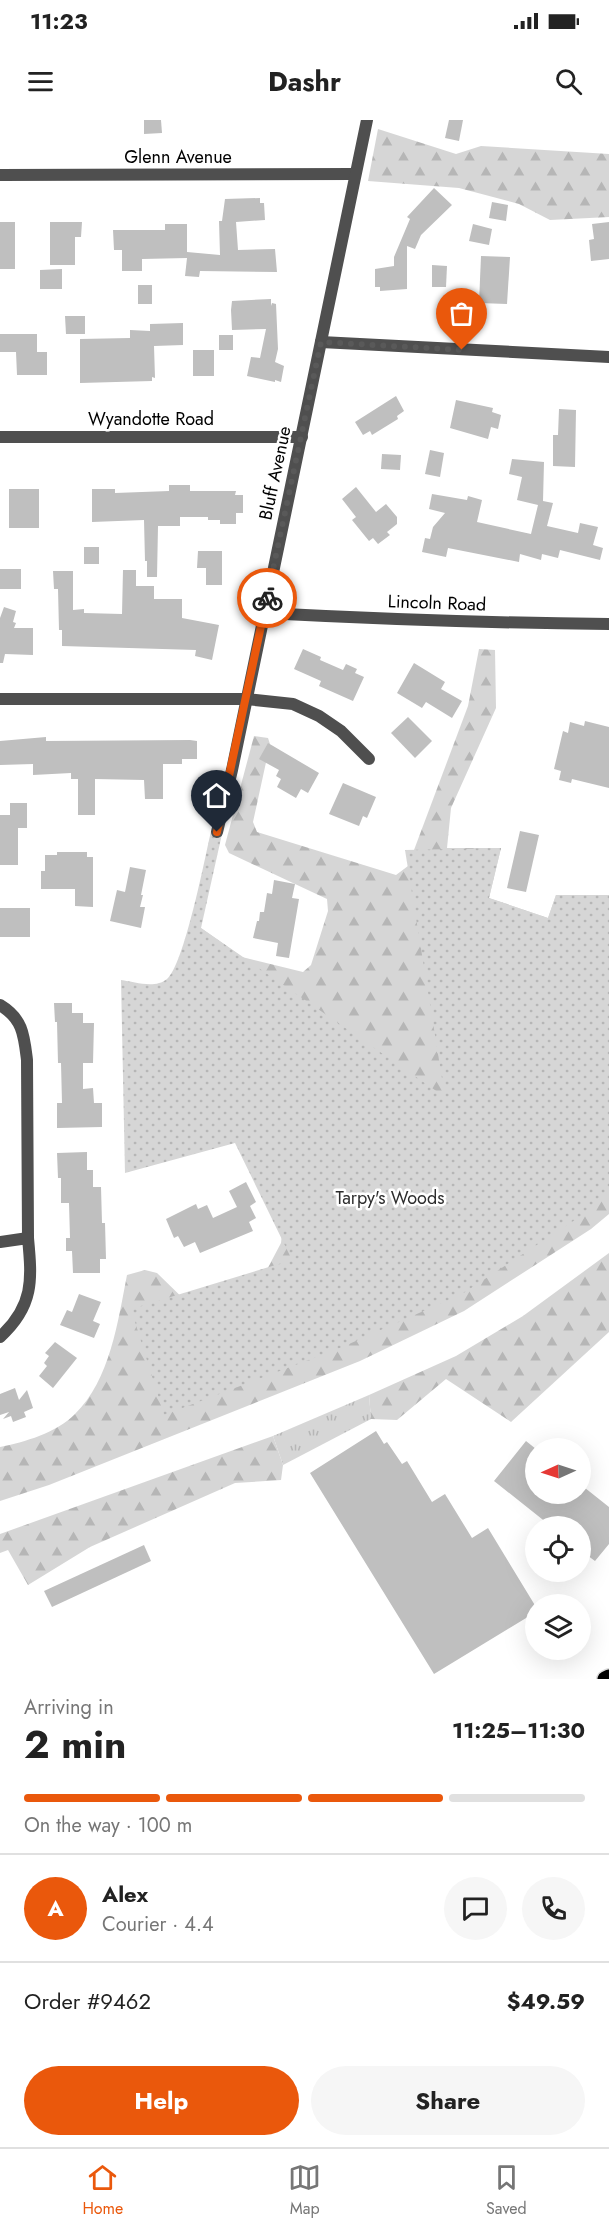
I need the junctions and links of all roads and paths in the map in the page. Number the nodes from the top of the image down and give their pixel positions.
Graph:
1 (367, 120) edge
2 (355, 174) junction
3 (0, 175) edge
4 (321, 342) junction
5 (609, 357) edge
6 (302, 437) junction
7 (0, 438) edge
8 (264, 613) junction
9 (609, 624) edge
10 (0, 699) edge
11 (246, 699) junction
12 (369, 759) dead end
13 (217, 832) dead end
14 (1, 1005) edge
15 (28, 1238) junction
16 (0, 1242) edge
17 (0, 1337) edge

1 - 2 street, Bluff Avenue
2 - 3 street, Glenn Avenue
2 - 4 street, Bluff Avenue
4 - 5 street
4 - 6 street, Bluff Avenue
6 - 7 street, Wyandotte Road
6 - 8 street, Bluff Avenue
8 - 9 street, Lincoln Road
8 - 11 street, Bluff Avenue
10 - 11 street
11 - 12 street
11 - 13 street, Bluff Avenue
14 - 15 street
15 - 16 street
15 - 17 street

